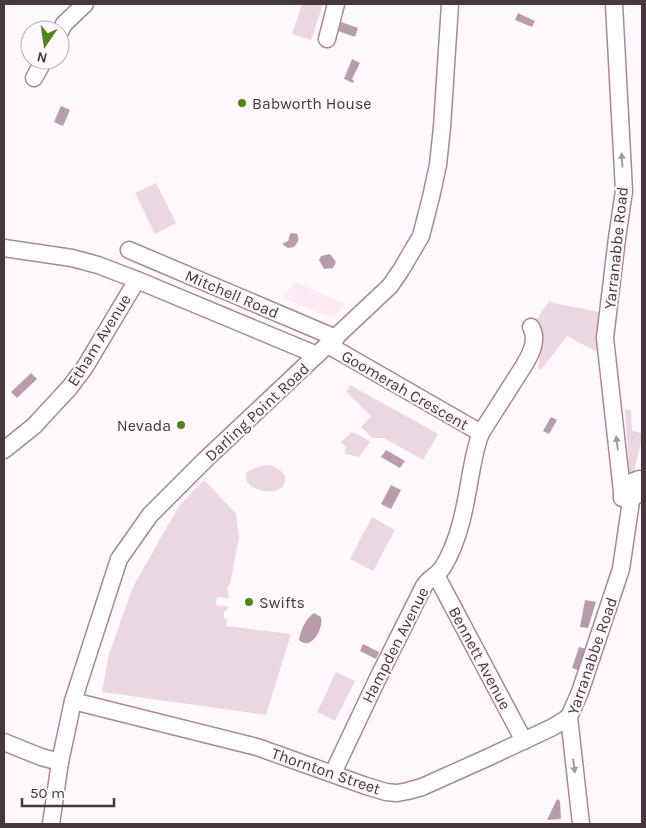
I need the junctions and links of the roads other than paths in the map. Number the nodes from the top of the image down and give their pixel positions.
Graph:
1 (85, 4) edge
2 (336, 4) edge
3 (450, 4) edge
4 (614, 4) edge
5 (68, 20) edge
6 (327, 39) dead end
7 (38, 70) edge
8 (34, 78) dead end
9 (4, 248) edge
10 (129, 250) dead end
11 (137, 280) junction
12 (531, 327) dead end
13 (327, 346) junction
14 (481, 433) junction
15 (4, 450) edge
16 (637, 487) edge
17 (436, 575) junction
18 (72, 701) junction
19 (569, 717) junction
20 (524, 741) junction
21 (4, 742) edge
22 (60, 762) junction
23 (332, 774) junction
24 (51, 824) edge
25 (581, 824) edge

1 - 5 street
2 - 6 street
3 - 13 street, Darling Point Road
16 -> 4 street, Yarranabbe Road
7 - 8 street
9 - 11 street
10 - 13 street, Mitchell Road
11 - 13 street, Etham Avenue
11 - 15 street, Etham Avenue
12 - 14 street, Goomerah Crescent
13 - 14 street, Goomerah Crescent
13 - 18 street, Darling Point Road
14 - 17 street, Hampden Avenue
16 - 19 street, Yarranabbe Road
17 - 20 street, Bennett Avenue
17 - 23 street, Hampden Avenue
18 - 22 street, Darling Point Road
18 - 23 street, Thornton Street
19 - 20 street, Thornton Street
19 -> 25 street, Yarranabbe Road
20 - 23 street, Thornton Street
21 - 22 street
22 - 24 street, Darling Point Road

